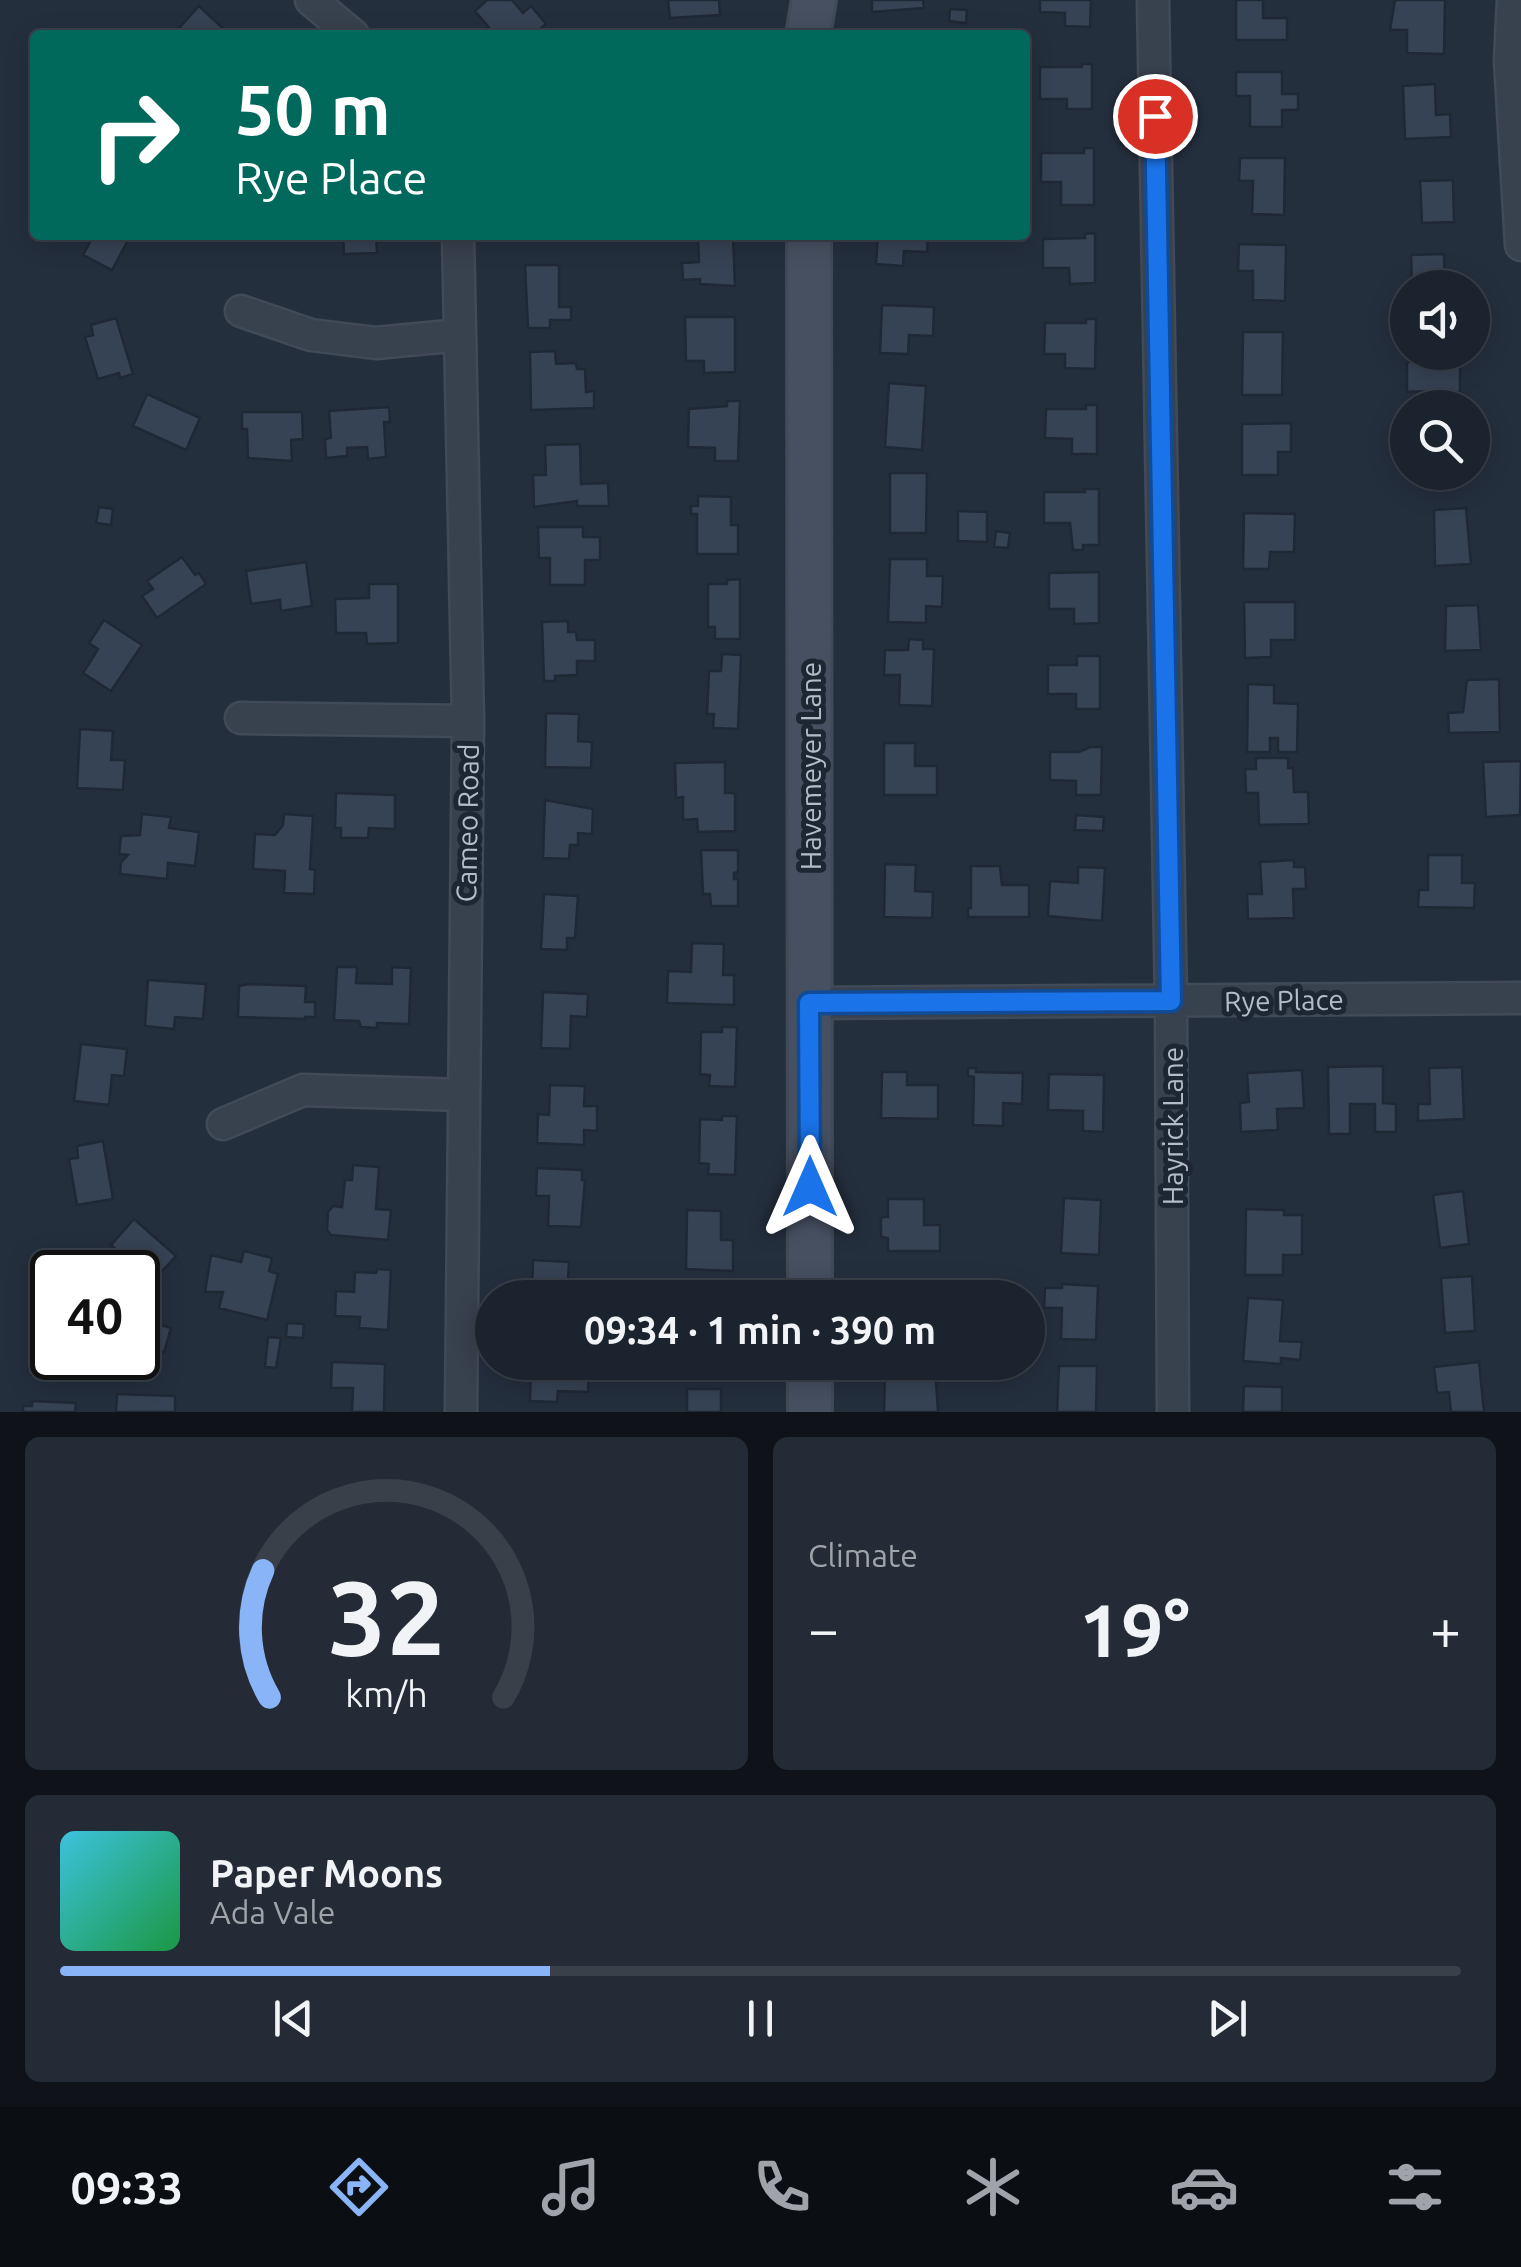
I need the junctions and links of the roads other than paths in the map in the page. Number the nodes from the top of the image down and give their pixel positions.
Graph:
1 (311, 0) edge
2 (798, 0) edge
3 (814, 0) edge
4 (1153, 0) edge
5 (1513, 0) edge
6 (347, 30) edge
7 (805, 30) edge
8 (807, 30) edge
9 (458, 240) edge
10 (809, 240) edge
11 (1521, 245) edge
12 (240, 311) dead end
13 (460, 334) junction
14 (241, 718) dead end
15 (468, 721) junction
16 (1171, 1001) junction
17 (1520, 1002) edge
18 (809, 1003) junction
19 (464, 1095) junction
20 (223, 1124) dead end
21 (810, 1280) edge
22 (810, 1380) edge
23 (461, 1412) edge
24 (810, 1412) edge
25 (1173, 1412) edge

1 - 6 street
2 - 7 street
3 - 8 street
4 - 16 street, Hayrick Lane
5 - 11 street
9 - 13 street, Cameo Road
10 - 18 street, Havemeyer Lane
12 - 13 street
13 - 15 street, Cameo Road
14 - 15 street
15 - 19 street, Cameo Road
16 - 17 street, Rye Place
16 - 18 street, Rye Place
16 - 25 street, Hayrick Lane
18 - 21 street, Havemeyer Lane
19 - 20 street
19 - 23 street, Cameo Road
22 - 24 street

